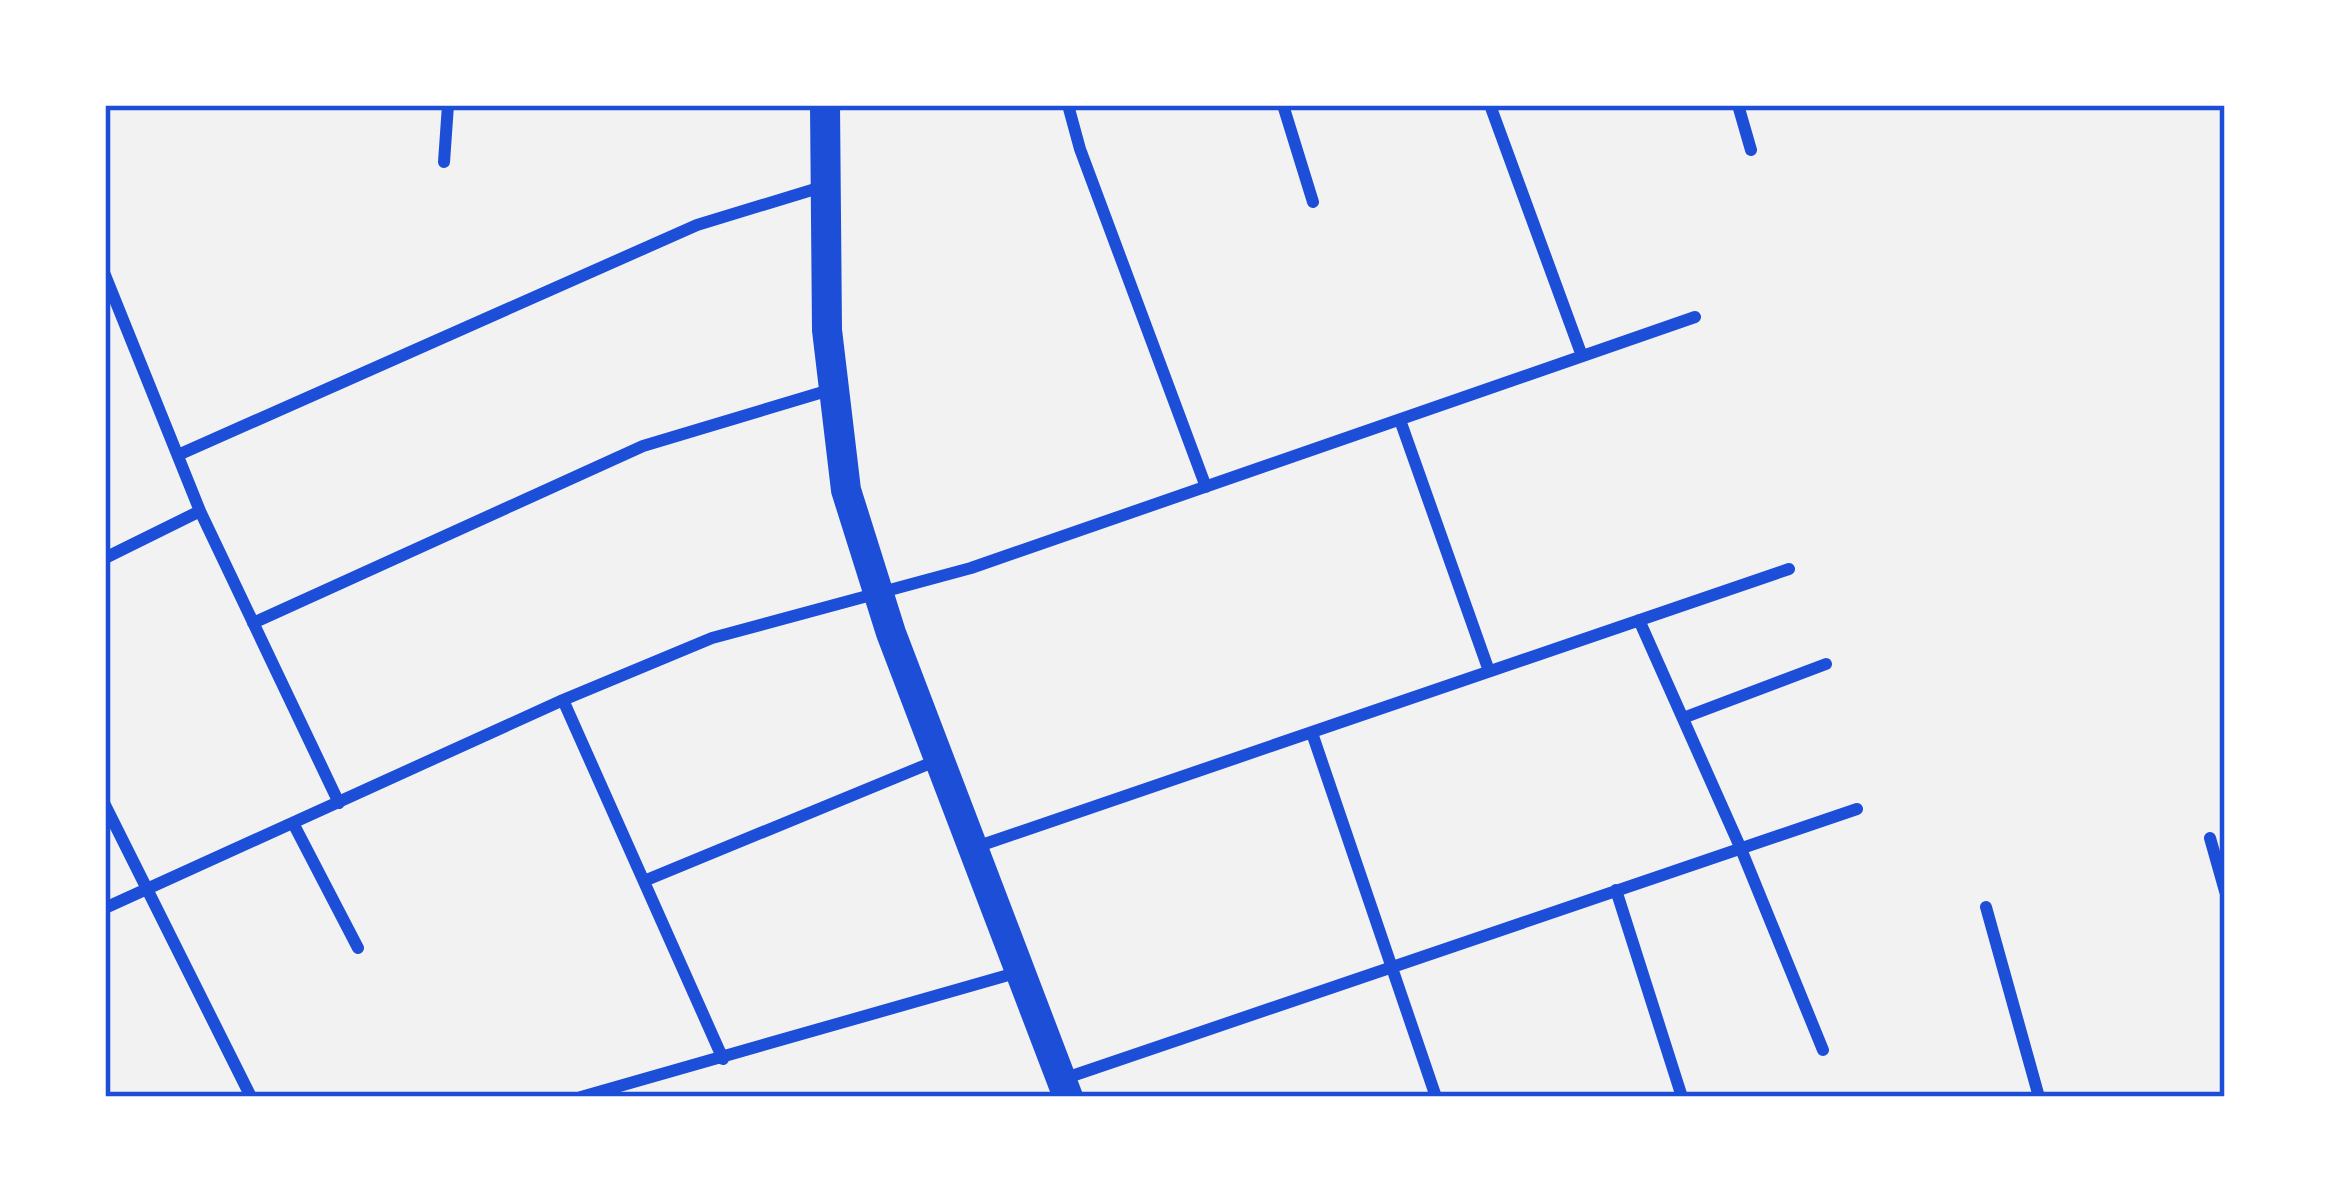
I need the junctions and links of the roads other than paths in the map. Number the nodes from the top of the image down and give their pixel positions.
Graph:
1 (448, 105) edge
2 (825, 105) edge
3 (1068, 105) edge
4 (1283, 105) edge
5 (1490, 105) edge
6 (1738, 105) edge
7 (1751, 150) dead end
8 (444, 162) dead end
9 (826, 186) junction
10 (1313, 202) dead end
11 (105, 274) edge
12 (1695, 317) dead end
13 (1582, 356) junction
14 (834, 389) junction
15 (1400, 420) junction
16 (178, 455) junction
17 (1206, 487) junction
18 (200, 511) junction
19 (105, 558) edge
20 (1789, 569) dead end
21 (878, 592) junction
22 (1639, 620) junction
23 (254, 623) junction
24 (1826, 664) dead end
25 (1489, 671) junction
26 (563, 700) junction
27 (1683, 718) junction
28 (1312, 733) junction
29 (939, 759) junction
30 (339, 803) junction
31 (105, 806) edge
32 (1857, 808) dead end
33 (293, 823) junction
34 (2210, 838) dead end
35 (973, 848) junction
36 (1741, 849) junction
37 (644, 881) junction
38 (144, 889) junction
39 (1616, 890) junction
40 (2225, 891) edge
41 (1986, 907) dead end
42 (105, 908) edge
43 (358, 948) dead end
44 (1393, 965) junction
45 (1020, 972) junction
46 (1823, 1050) dead end
47 (723, 1059) junction
48 (1065, 1089) edge
49 (251, 1097) edge
50 (581, 1097) edge
51 (1436, 1097) edge
52 (1682, 1097) edge
53 (2038, 1097) edge

1 - 8 street
2 - 9 main road
3 - 17 street
4 - 10 street
5 - 13 street
6 - 7 street
9 - 14 main road
9 - 16 street
11 - 16 street
12 - 13 street
13 - 15 street
14 - 21 main road
14 - 23 street
15 - 17 street
15 - 25 street
16 - 18 street
17 - 21 street
18 - 19 street
18 - 23 street
20 - 22 street
21 - 26 street
21 - 29 main road
22 - 25 street
22 - 27 street
23 - 30 street
24 - 27 street
25 - 28 street
26 - 30 street
26 - 37 street
27 - 36 street
28 - 35 street
28 - 44 street
29 - 35 main road
29 - 37 street
30 - 33 street
31 - 38 street
32 - 36 street
33 - 38 street
33 - 43 street
34 - 40 street
35 - 45 main road
36 - 39 street
36 - 46 street
37 - 47 street
38 - 42 street
38 - 49 street
39 - 44 street
39 - 52 street
41 - 53 street
44 - 48 street
44 - 51 street
45 - 47 street
45 - 48 main road
47 - 50 street

